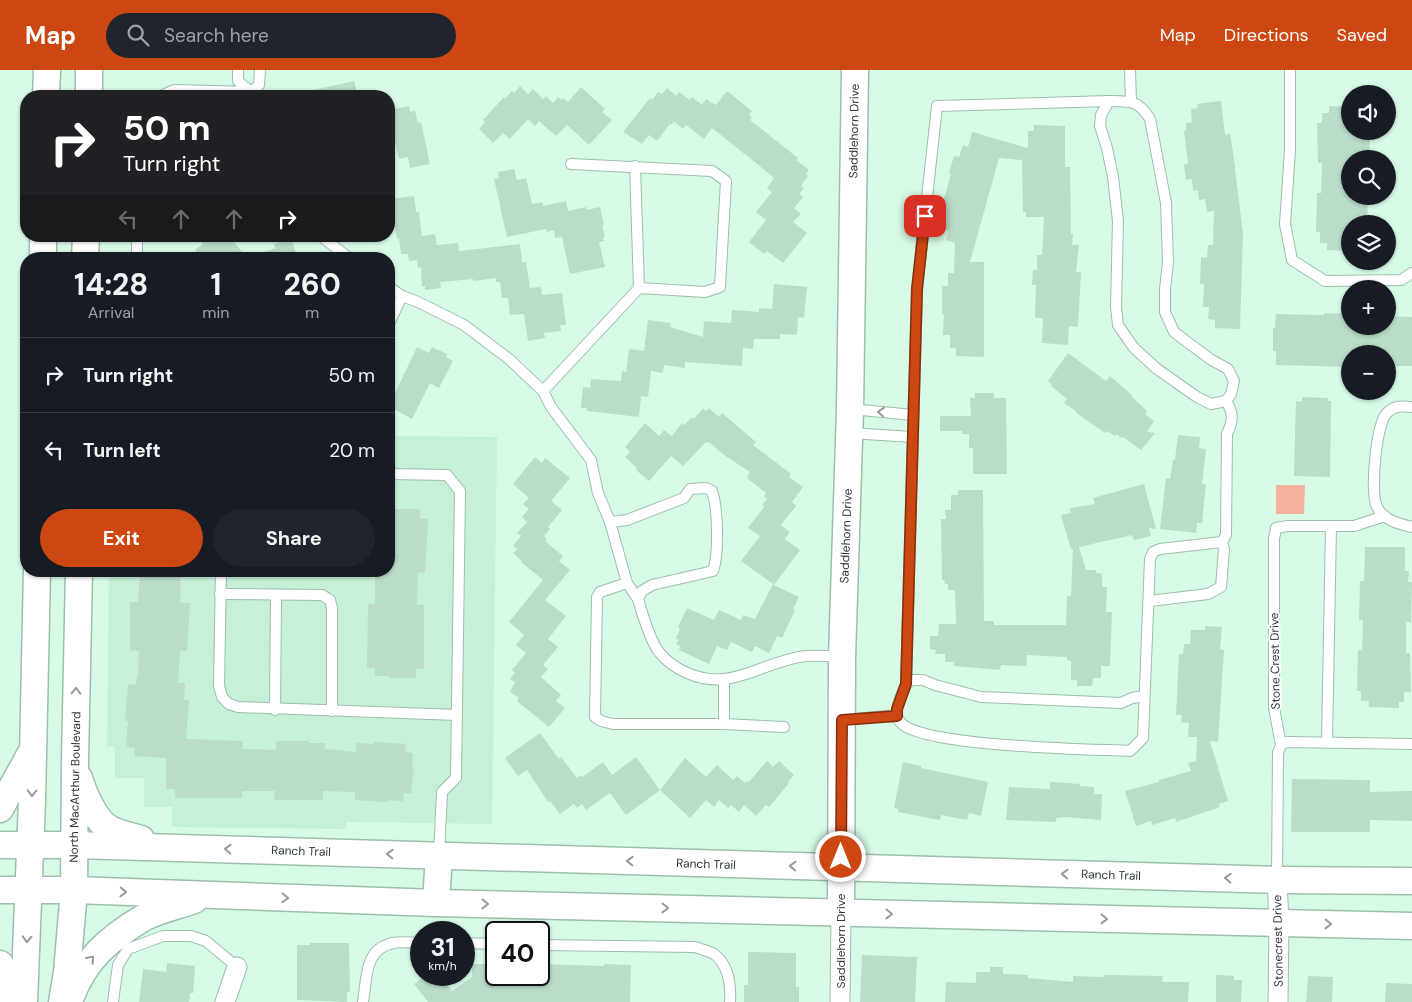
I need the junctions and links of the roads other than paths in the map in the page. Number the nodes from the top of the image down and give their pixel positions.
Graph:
1 (47, 70) edge
2 (90, 70) edge
3 (238, 70) edge
4 (260, 70) edge
5 (855, 70) edge
6 (1130, 70) edge
7 (1290, 70) edge
8 (46, 90) edge
9 (89, 90) edge
10 (247, 90) edge
11 (255, 90) edge
12 (1109, 101) junction
13 (1131, 101) junction
14 (571, 164) dead end
15 (635, 166) junction
16 (329, 242) edge
17 (341, 252) edge
18 (1412, 274) edge
19 (639, 288) junction
20 (395, 291) edge
21 (402, 296) junction
22 (395, 311) edge
23 (543, 391) junction
24 (1226, 401) junction
25 (1412, 407) edge
26 (913, 415) junction
27 (850, 421) junction
28 (912, 437) junction
29 (395, 474) edge
30 (1385, 516) junction
31 (610, 522) junction
32 (1331, 527) junction
33 (1412, 527) edge
34 (1222, 542) junction
35 (37, 577) edge
36 (79, 577) edge
37 (221, 577) edge
38 (627, 583) junction
39 (220, 594) junction
40 (276, 595) junction
41 (638, 598) junction
42 (1150, 601) junction
43 (842, 657) junction
44 (724, 679) junction
45 (906, 684) junction
46 (1144, 696) junction
47 (275, 710) junction
48 (332, 711) junction
49 (457, 715) junction
50 (897, 716) junction
51 (842, 720) junction
52 (724, 724) junction
53 (784, 727) dead end
54 (1327, 742) junction
55 (1412, 744) edge
56 (1281, 745) junction
57 (33, 748) junction
58 (75, 760) junction
59 (0, 809) edge
60 (0, 845) edge
61 (75, 845) junction
62 (30, 846) junction
63 (171, 848) junction
64 (439, 856) junction
65 (841, 868) junction
66 (1277, 880) junction
67 (1412, 881) edge
68 (0, 890) edge
69 (29, 890) junction
70 (74, 890) junction
71 (207, 895) junction
72 (436, 903) junction
73 (841, 913) junction
74 (1279, 923) junction
75 (1412, 926) edge
76 (410, 943) edge
77 (550, 945) edge
78 (0, 964) edge
79 (237, 967) joint
80 (13, 1002) edge
81 (24, 1002) edge
82 (62, 1002) edge
83 (69, 1002) edge
84 (113, 1002) edge
85 (224, 1002) edge
86 (363, 1002) edge
87 (730, 1002) edge
88 (840, 1002) edge
89 (1278, 1002) edge

1 - 8 main road
2 - 9 main road
3 - 10 lane
4 - 11 lane
5 - 27 main road, Saddlehorn Drive
6 - 13 lane
7 - 18 lane
12 - 13 lane
12 - 24 lane
12 - 26 lane
13 - 24 lane
14 - 15 lane
15 - 19 lane
15 - 19 lane
16 - 17 lane
19 - 23 lane
20 - 21 lane
21 - 22 lane
21 - 23 lane
23 - 31 lane
24 - 34 lane
25 - 30 lane
26 -> 27 lane
26 - 28 lane
27 - 28 lane
27 - 43 main road, Saddlehorn Drive
28 - 45 lane
29 - 49 lane
30 - 32 lane
30 - 33 lane
31 - 38 lane
31 - 41 lane
32 - 54 lane
32 - 56 lane, Stone Crest Drive
34 - 42 lane
34 - 42 lane
35 - 57 main road
58 -> 36 main road, North MacArthur Boulevard
37 - 39 lane
38 - 41 lane
38 - 52 lane
39 - 40 lane
39 - 47 lane
40 - 47 lane
40 - 48 lane
41 - 44 lane
42 - 46 lane
43 - 44 lane
43 - 51 main road, Saddlehorn Drive
44 - 52 lane
45 - 46 lane
45 - 50 lane
46 - 50 lane
47 - 48 lane
48 - 49 lane
49 - 64 lane
50 - 51 lane
51 - 65 main road, Saddlehorn Drive
52 - 53 lane
54 - 55 lane
54 - 56 lane
56 - 66 lane, Stone Crest Drive
57 - 59 main road
57 -> 62 main road
58 - 61 main road, North MacArthur Boulevard
58 - 63 main road
60 - 62 main road, Ranch Trail
61 - 62 main road, Ranch Trail
61 - 63 main road, Ranch Trail
61 - 70 main road, North MacArthur Boulevard
62 - 69 main road
64 -> 63 main road, Ranch Trail
65 -> 64 main road, Ranch Trail
64 - 72 main road
66 -> 65 main road, Ranch Trail
65 - 73 main road, Saddlehorn Drive
66 - 67 main road, Ranch Trail
66 - 74 street, Stonecrest Drive
68 - 69 main road
69 - 70 main road
69 -> 81 main road
70 -> 71 main road
70 - 82 main road, North MacArthur Boulevard
71 -> 72 main road
83 -> 71 main road
72 -> 73 main road
73 -> 74 main road
73 - 88 street, Saddlehorn Drive
74 -> 75 main road
74 - 89 street, Stonecrest Drive
76 - 86 lane
77 - 87 lane
78 - 80 main road
79 - 84 lane
79 - 85 street

